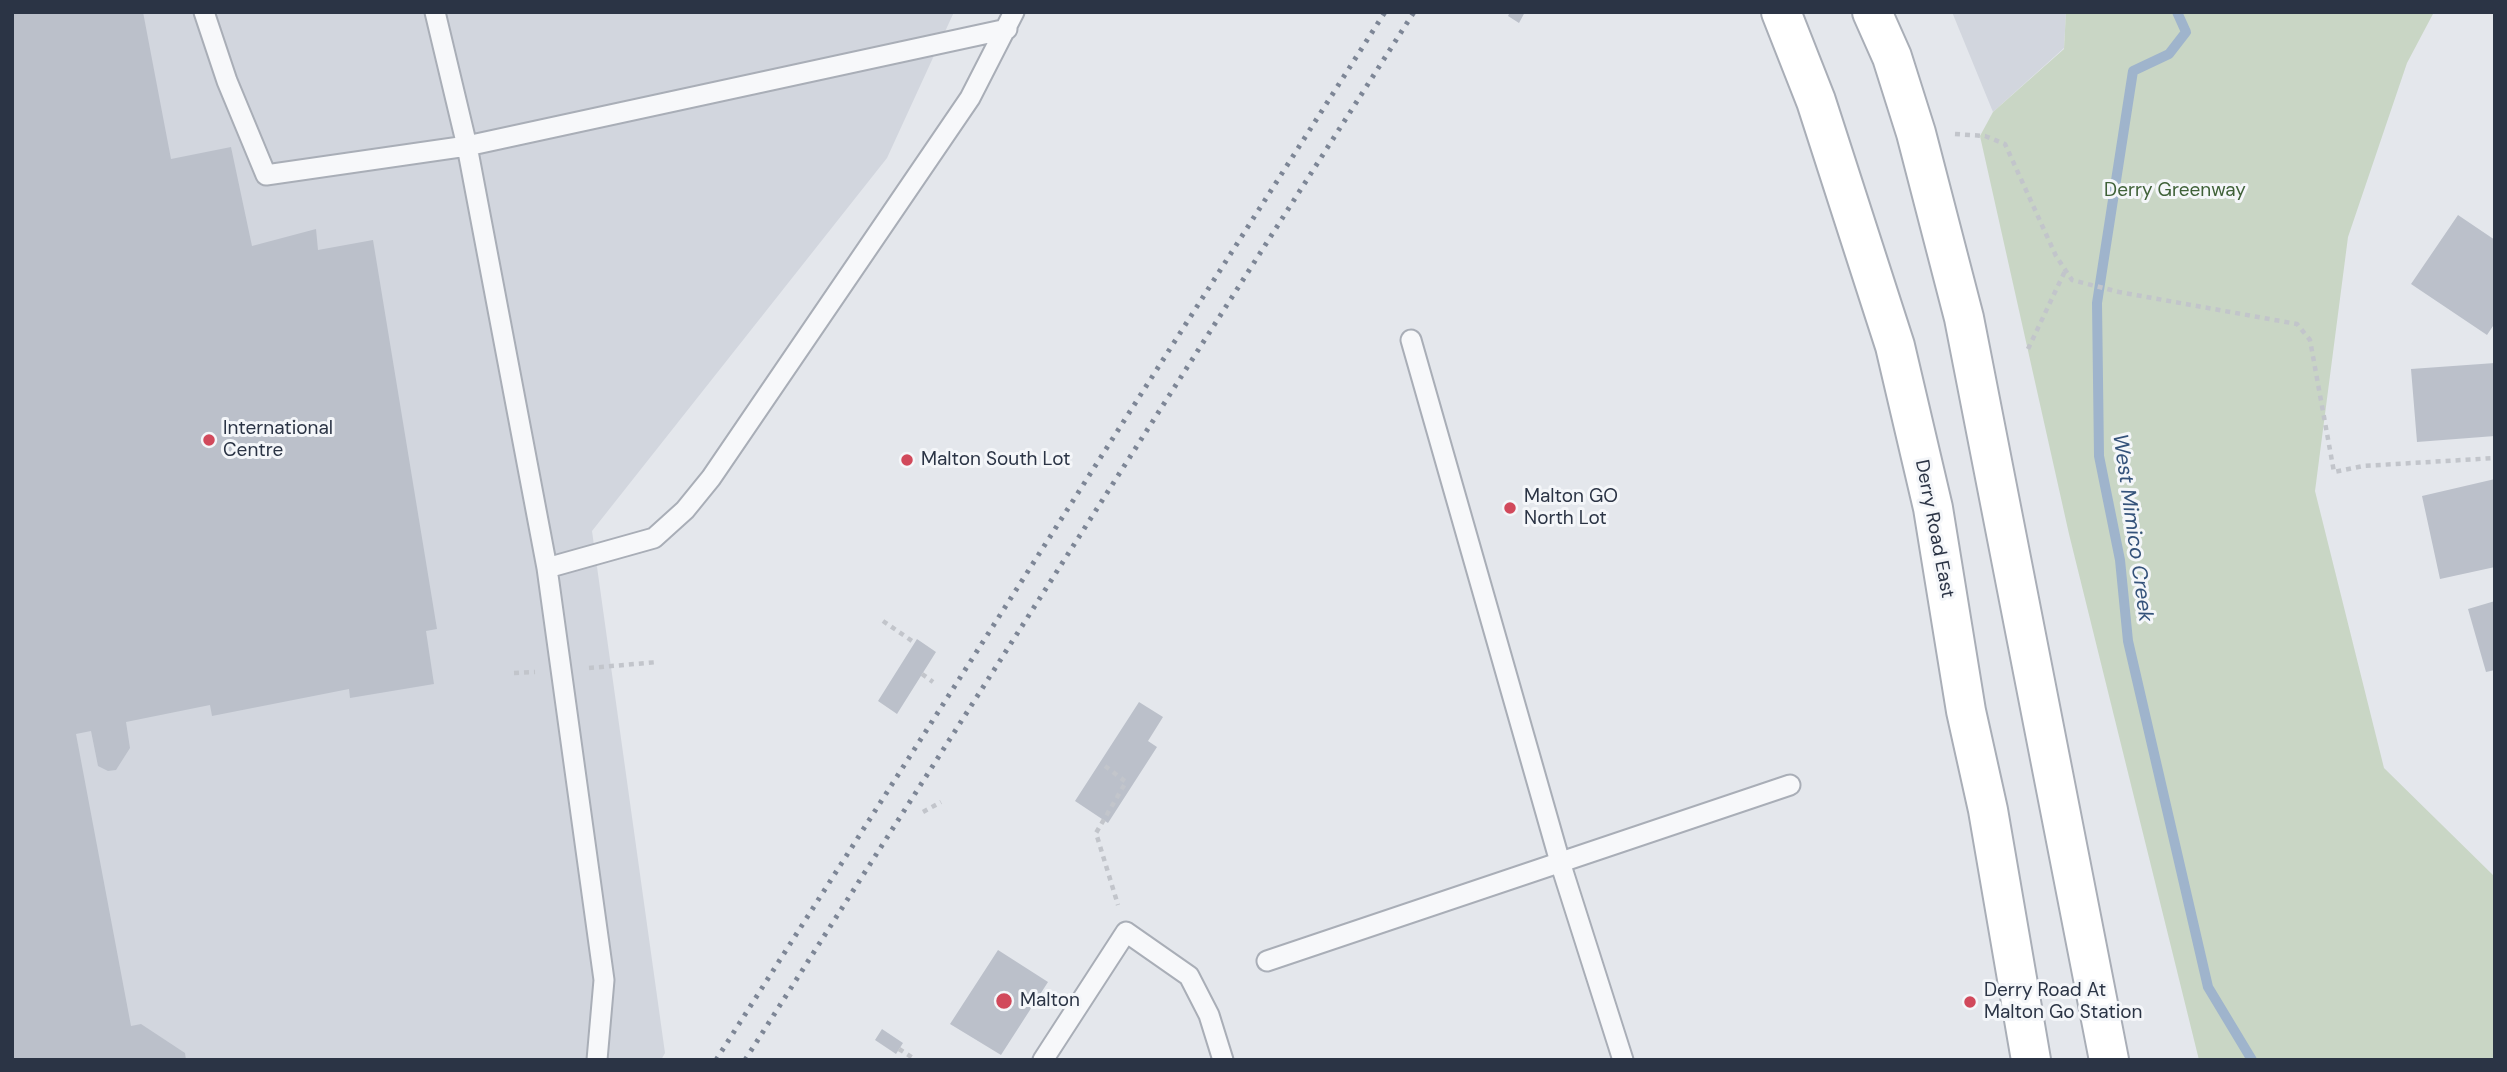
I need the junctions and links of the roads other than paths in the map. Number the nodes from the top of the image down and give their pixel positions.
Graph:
1 (204, 12) edge
2 (435, 12) edge
3 (1781, 12) edge
4 (1872, 12) edge
5 (1011, 20) edge
6 (467, 146) junction
7 (1411, 340) dead end
8 (547, 568) junction
9 (1790, 785) dead end
10 (1560, 862) junction
11 (1267, 961) dead end
12 (597, 1060) edge
13 (1043, 1060) edge
14 (1223, 1060) edge
15 (1623, 1060) edge
16 (2031, 1060) edge
17 (2109, 1060) edge

1 - 6 lane
2 - 6 lane
3 - 16 main road, Derry Road East
4 - 17 main road
5 - 6 lane
5 - 8 lane
6 - 8 lane
7 - 10 lane
8 - 12 lane
9 - 10 lane
10 - 11 lane
10 - 15 lane
13 - 14 lane

